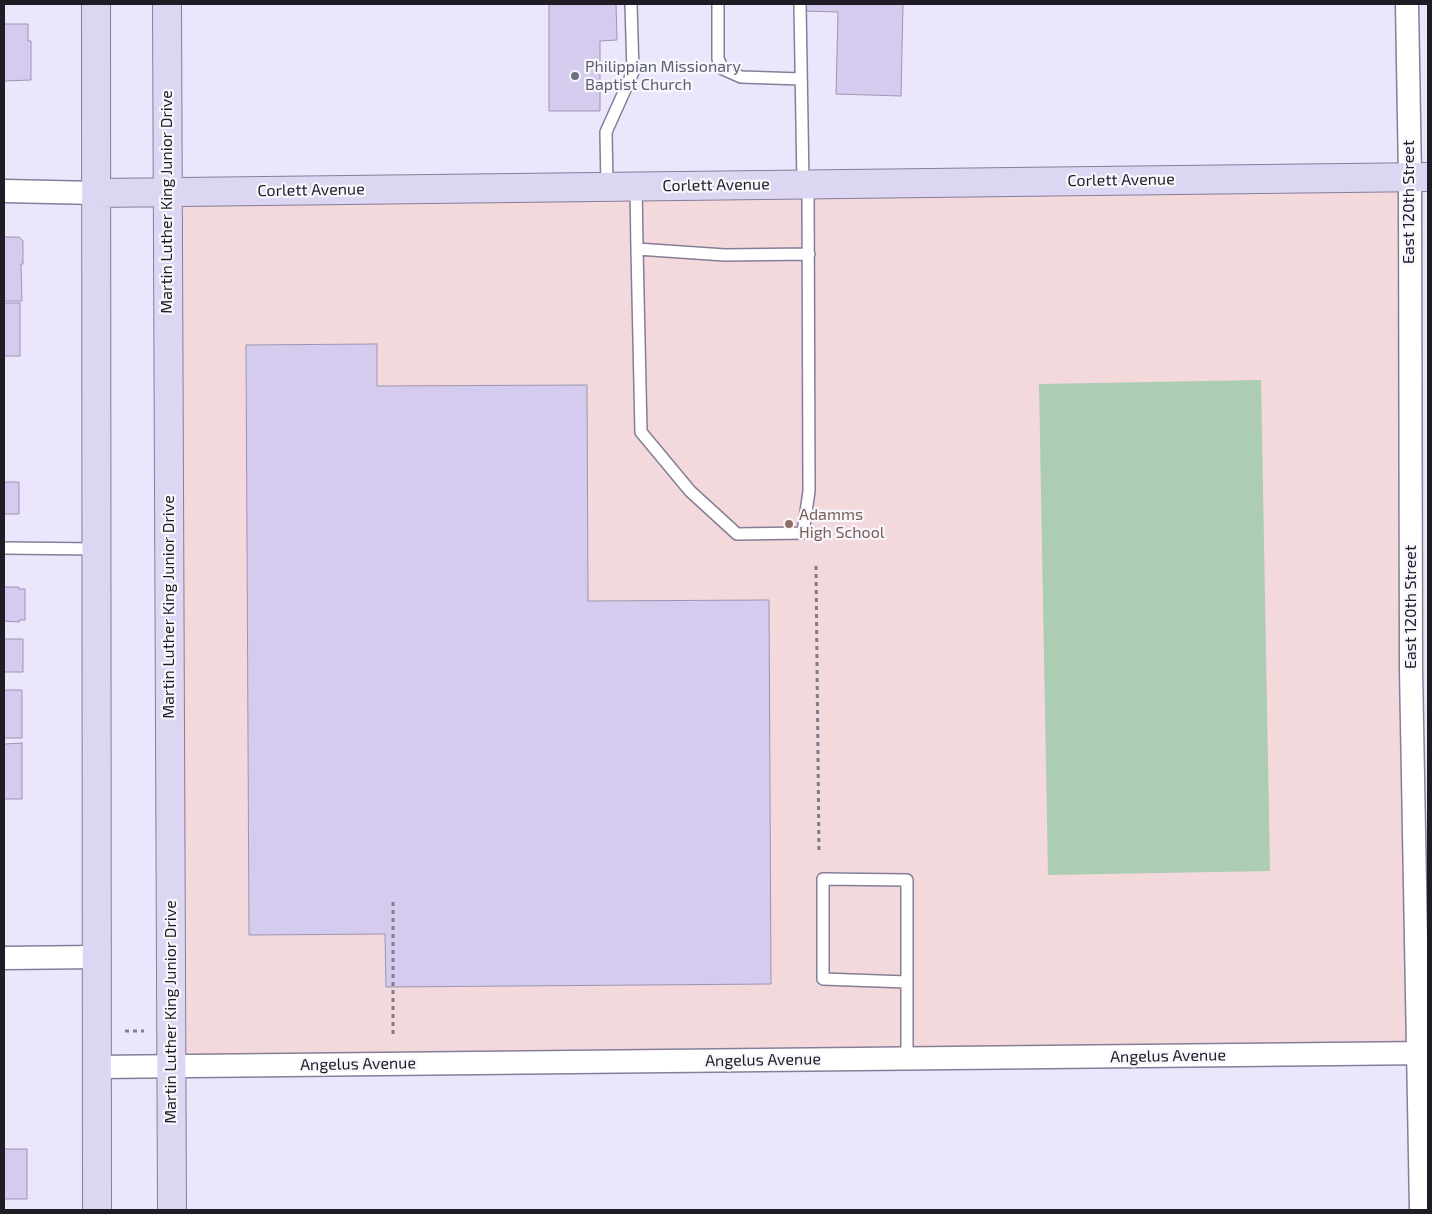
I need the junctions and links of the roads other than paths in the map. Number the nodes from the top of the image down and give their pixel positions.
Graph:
1 (96, 4) edge
2 (167, 4) edge
3 (631, 4) edge
4 (718, 4) edge
5 (800, 4) edge
6 (1407, 4) edge
7 (801, 80) junction
8 (1419, 177) edge
9 (805, 184) junction
10 (607, 186) junction
11 (636, 186) junction
12 (4, 192) edge
13 (167, 192) junction
14 (97, 193) junction
15 (637, 250) junction
16 (809, 254) junction
17 (4, 548) edge
18 (98, 549) junction
19 (1420, 669) edge
20 (97, 957) junction
21 (4, 958) edge
22 (907, 982) junction
23 (1423, 1053) edge
24 (907, 1058) junction
25 (171, 1066) junction
26 (97, 1067) junction
27 (97, 1210) edge
28 (172, 1210) edge
29 (1421, 1210) edge

1 - 14 main road
2 - 13 main road, Martin Luther King Junior Drive
3 - 10 lane
4 - 7 lane
5 - 7 lane
6 - 8 street, East 120th Street
7 - 9 lane
8 - 9 main road, Corlett Avenue
8 - 19 street, East 120th Street
9 - 11 main road, Corlett Avenue
9 - 16 lane
10 - 11 main road, Corlett Avenue
10 - 13 main road, Corlett Avenue
11 - 15 lane
12 - 14 street, Corlett Avenue
13 - 14 main road, Corlett Avenue
13 - 25 main road, Martin Luther King Junior Drive
14 - 18 main road
15 - 16 lane
15 - 16 lane
17 - 18 lane
18 - 20 main road
19 - 23 street, East 120th Street
20 - 21 street
20 - 26 main road
22 - 22 lane
22 - 24 lane
23 - 24 street, Angelus Avenue
23 - 29 street, East 120th Street
24 - 25 street, Angelus Avenue
25 - 26 street, Angelus Avenue
25 - 28 main road, Martin Luther King Junior Drive
26 - 27 main road

